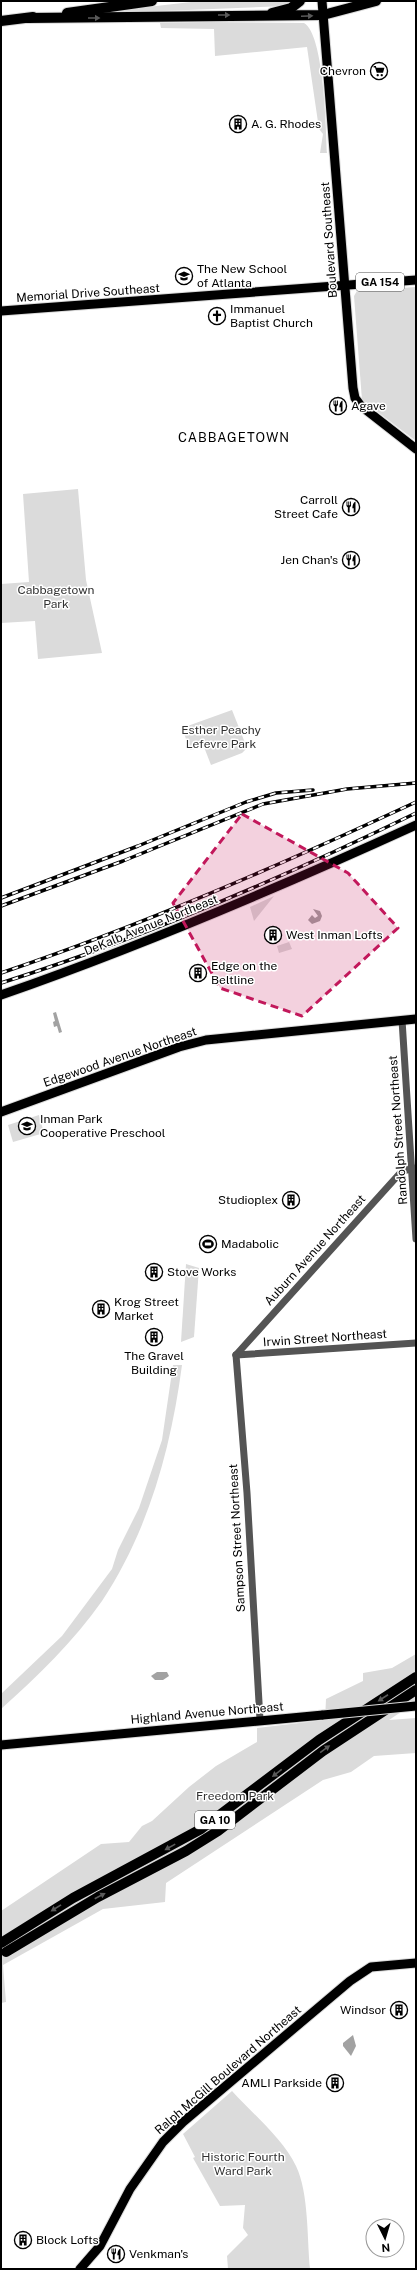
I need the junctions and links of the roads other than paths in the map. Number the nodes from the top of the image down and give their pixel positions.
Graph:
1 (152, 1) edge
2 (300, 1) edge
3 (322, 1) edge
4 (376, 1) edge
5 (264, 15) junction
6 (323, 15) junction
7 (27, 18) junction
8 (1, 21) edge
9 (416, 280) edge
10 (344, 285) junction
11 (1, 311) edge
12 (416, 448) edge
13 (416, 825) edge
14 (1, 995) edge
15 (416, 1018) edge
16 (402, 1020) junction
17 (1, 1112) edge
18 (414, 1168) edge
19 (416, 1239) edge
20 (416, 1343) edge
21 (236, 1355) junction
22 (416, 1677) edge
23 (416, 1690) edge
24 (416, 1706) edge
25 (260, 1720) junction
26 (1, 1745) edge
27 (1, 1943) edge
28 (6, 1952) dead end
29 (416, 1963) edge
30 (80, 2269) edge

1 - 7 highway
2 - 5 highway
3 - 6 main road, Boulevard Southeast
4 - 6 highway
5 -> 6 highway
7 -> 5 highway
6 - 10 main road, Boulevard Southeast
7 - 8 highway
9 - 10 main road, Memorial Drive Southeast / GA 154
10 - 11 main road, Memorial Drive Southeast / GA 154
10 - 12 main road, Boulevard Southeast
13 - 14 main road, DeKalb Avenue Northeast
15 - 16 main road, Edgewood Avenue Northeast
16 - 17 main road, Edgewood Avenue Northeast
16 - 18 street, Randolph Street Northeast
18 - 19 street, Randolph Street Northeast
18 - 21 street, Auburn Avenue Northeast
20 - 21 street, Irwin Street Northeast
21 - 25 street, Sampson Street Northeast
22 -> 27 highway, GA 10
28 -> 23 highway, GA 10
24 - 25 main road, Highland Avenue Northeast, bridge
25 - 26 main road, Highland Avenue Northeast
29 - 30 main road, Ralph McGill Boulevard Northeast

